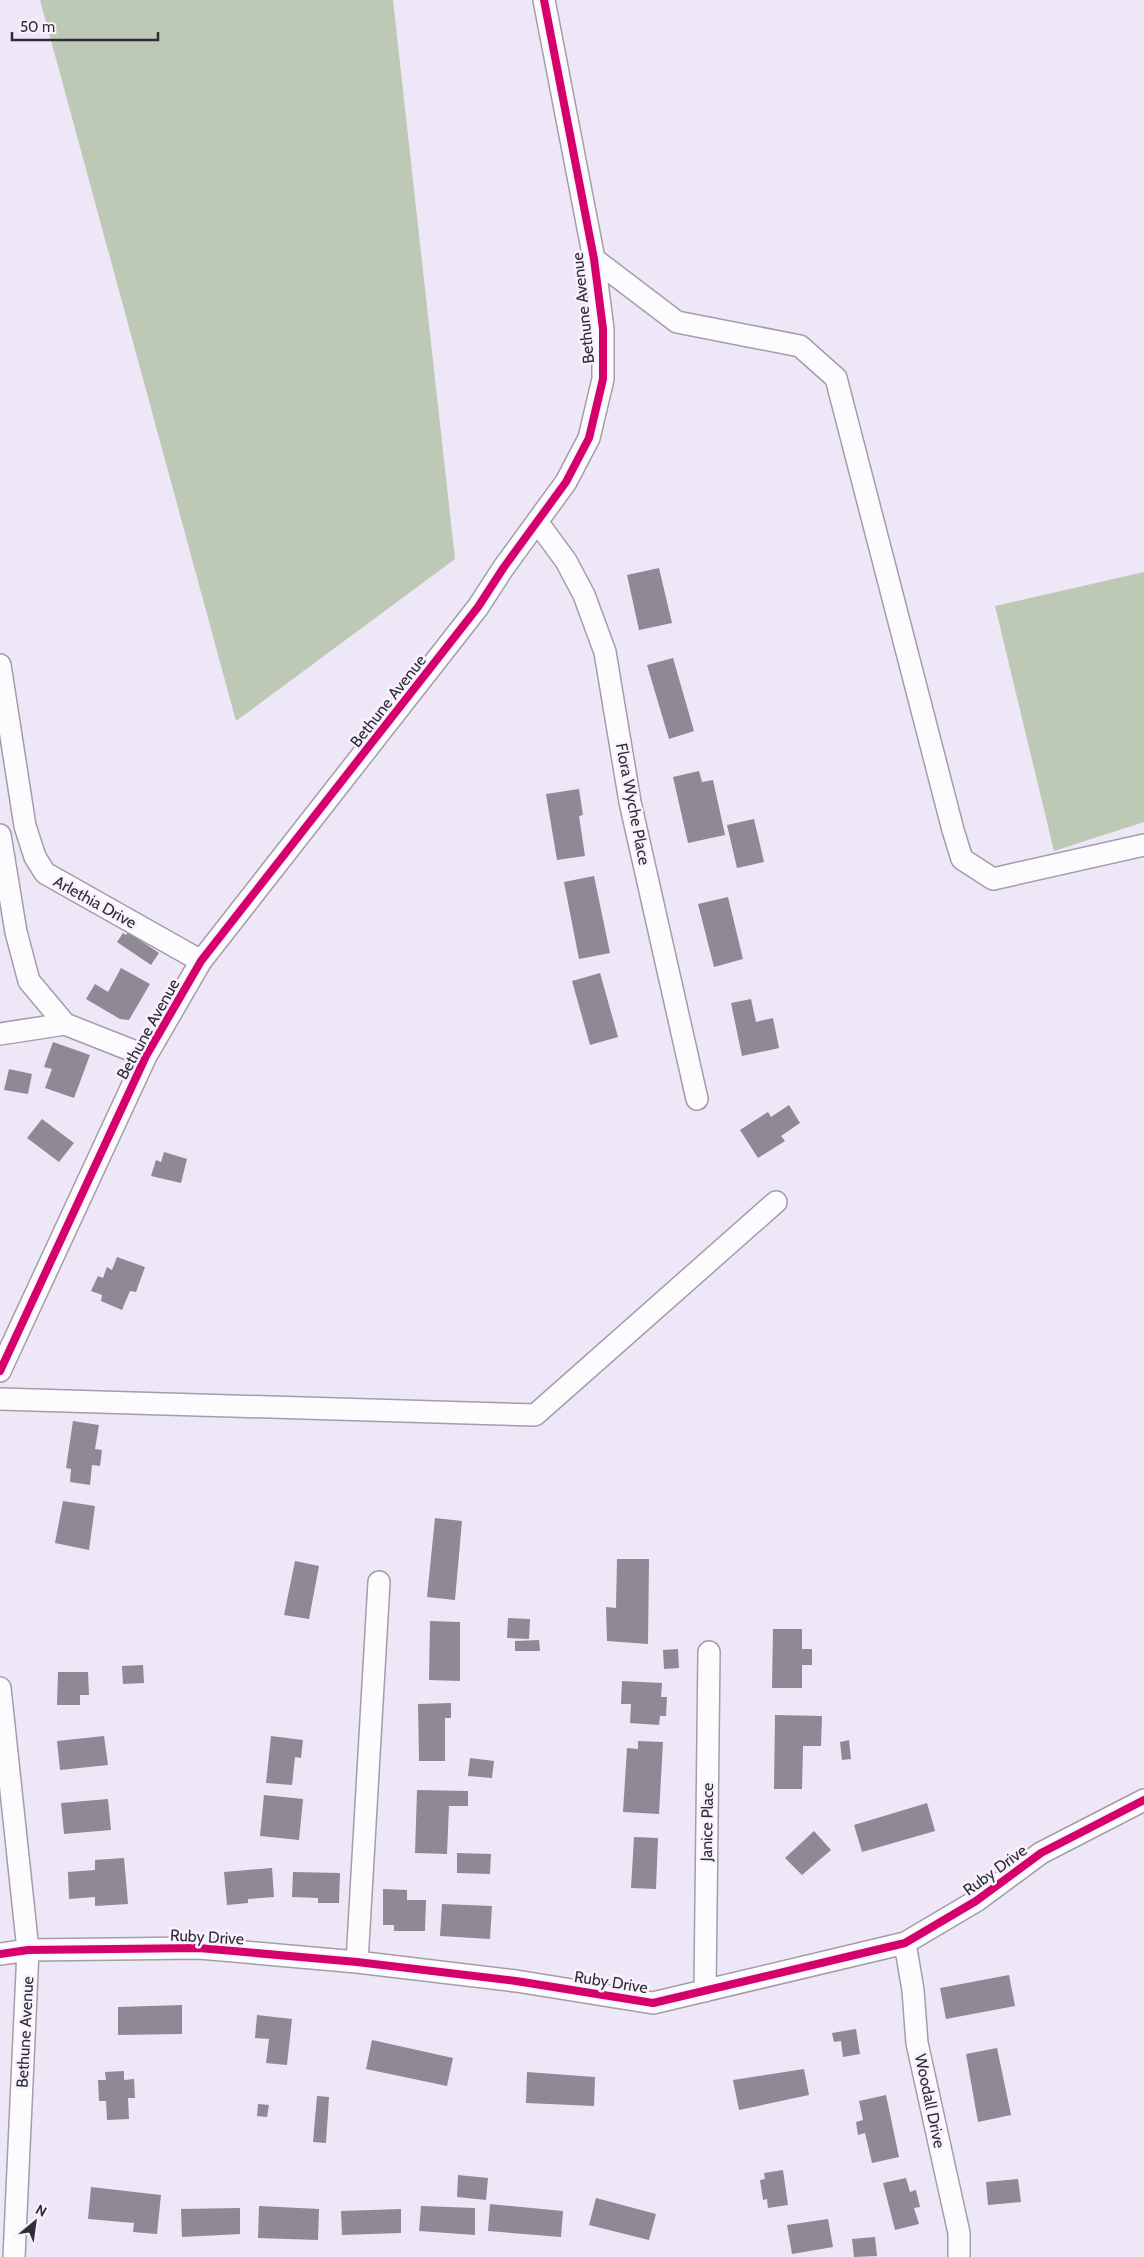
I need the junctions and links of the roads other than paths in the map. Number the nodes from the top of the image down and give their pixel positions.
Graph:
1 (544, 0) edge
2 (594, 259) junction
3 (538, 523) junction
4 (0, 666) edge
5 (0, 835) edge
6 (1144, 846) edge
7 (201, 961) junction
8 (65, 1024) junction
9 (0, 1034) edge
10 (146, 1056) junction
11 (697, 1099) dead end
12 (776, 1202) dead end
13 (0, 1371) edge
14 (0, 1399) edge
15 (379, 1582) dead end
16 (709, 1652) dead end
17 (0, 1688) edge
18 (1144, 1800) edge
19 (905, 1943) junction
20 (28, 1950) junction
21 (0, 1954) edge
22 (358, 1962) junction
23 (705, 1991) junction
24 (14, 2257) edge
25 (959, 2257) edge

1 - 2 street, Bethune Avenue
2 - 3 street, Bethune Avenue
2 - 6 street
3 - 7 street, Bethune Avenue
3 - 11 street, Flora Wyche Place
4 - 7 street, Arlethia Drive
5 - 8 street
7 - 10 street, Bethune Avenue
8 - 9 street
8 - 10 street
10 - 13 street, Bethune Avenue
12 - 14 street
15 - 22 street
16 - 23 street, Janice Place
17 - 20 street, Bethune Avenue
18 - 19 street, Ruby Drive
19 - 23 street, Ruby Drive
19 - 25 street, Woodall Drive
20 - 21 street, Ruby Drive
20 - 22 street, Ruby Drive
20 - 24 street, Bethune Avenue
22 - 23 street, Ruby Drive

